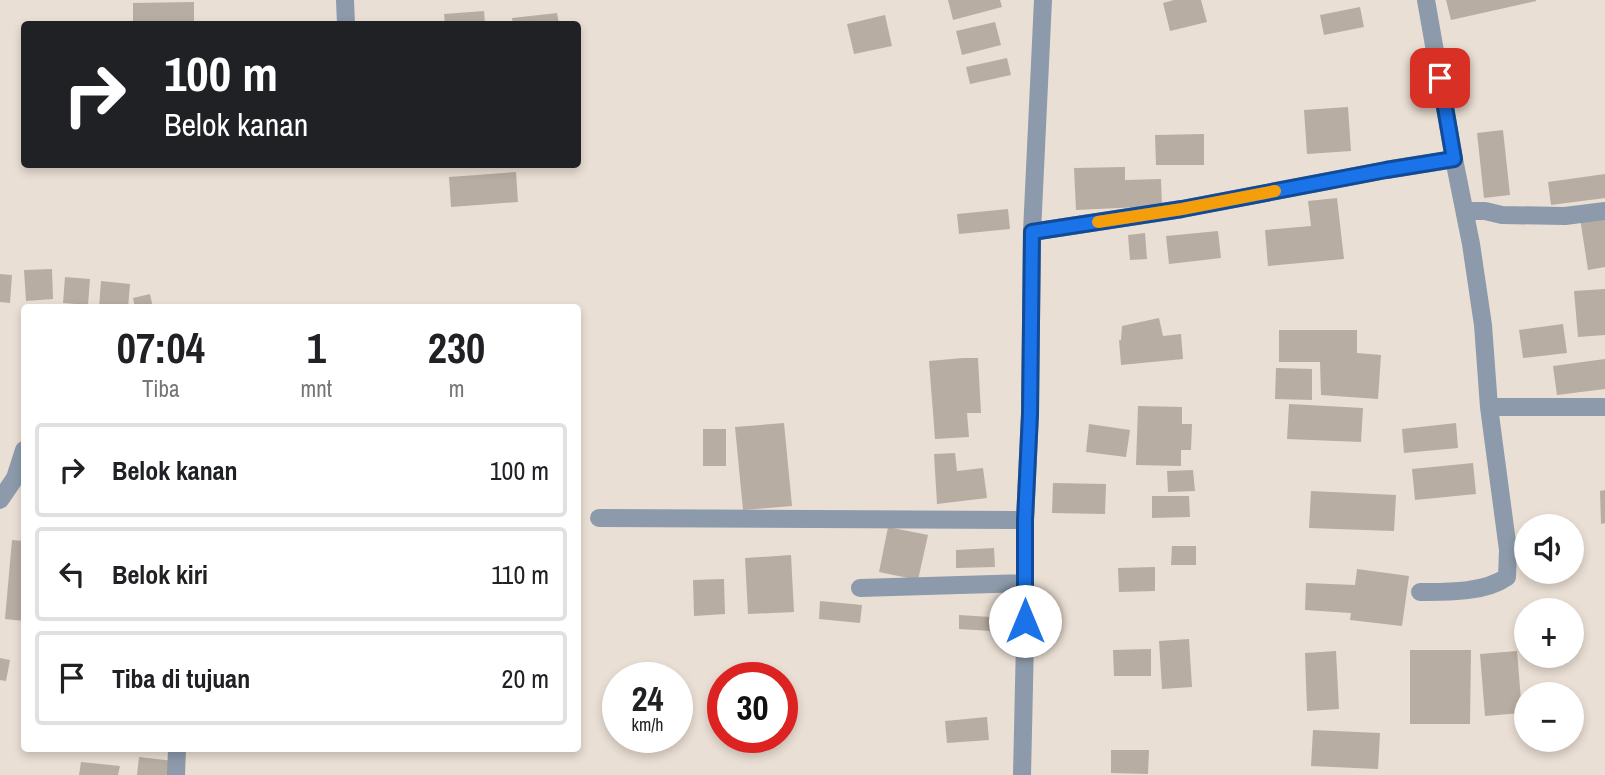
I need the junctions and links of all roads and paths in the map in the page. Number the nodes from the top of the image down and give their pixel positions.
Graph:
1 (345, 0) edge
2 (1043, 0) edge
3 (1426, 0) edge
4 (346, 21) edge
5 (1454, 159) junction
6 (1465, 211) junction
7 (1605, 211) edge
8 (1032, 232) junction
9 (1489, 407) junction
10 (1605, 407) edge
11 (21, 459) edge
12 (0, 500) edge
13 (598, 518) dead end
14 (1025, 520) junction
15 (1025, 583) junction
16 (860, 588) dead end
17 (1420, 592) dead end
18 (177, 752) edge
19 (176, 775) edge
20 (1021, 775) edge

1 - 4 street
2 - 8 street
3 - 5 street
5 - 6 street
5 - 8 street
6 - 7 street
6 - 9 street
8 - 14 street
9 - 10 street
9 - 17 street
11 - 12 street
13 - 14 street
14 - 15 street
15 - 16 street
15 - 20 street
18 - 19 street

